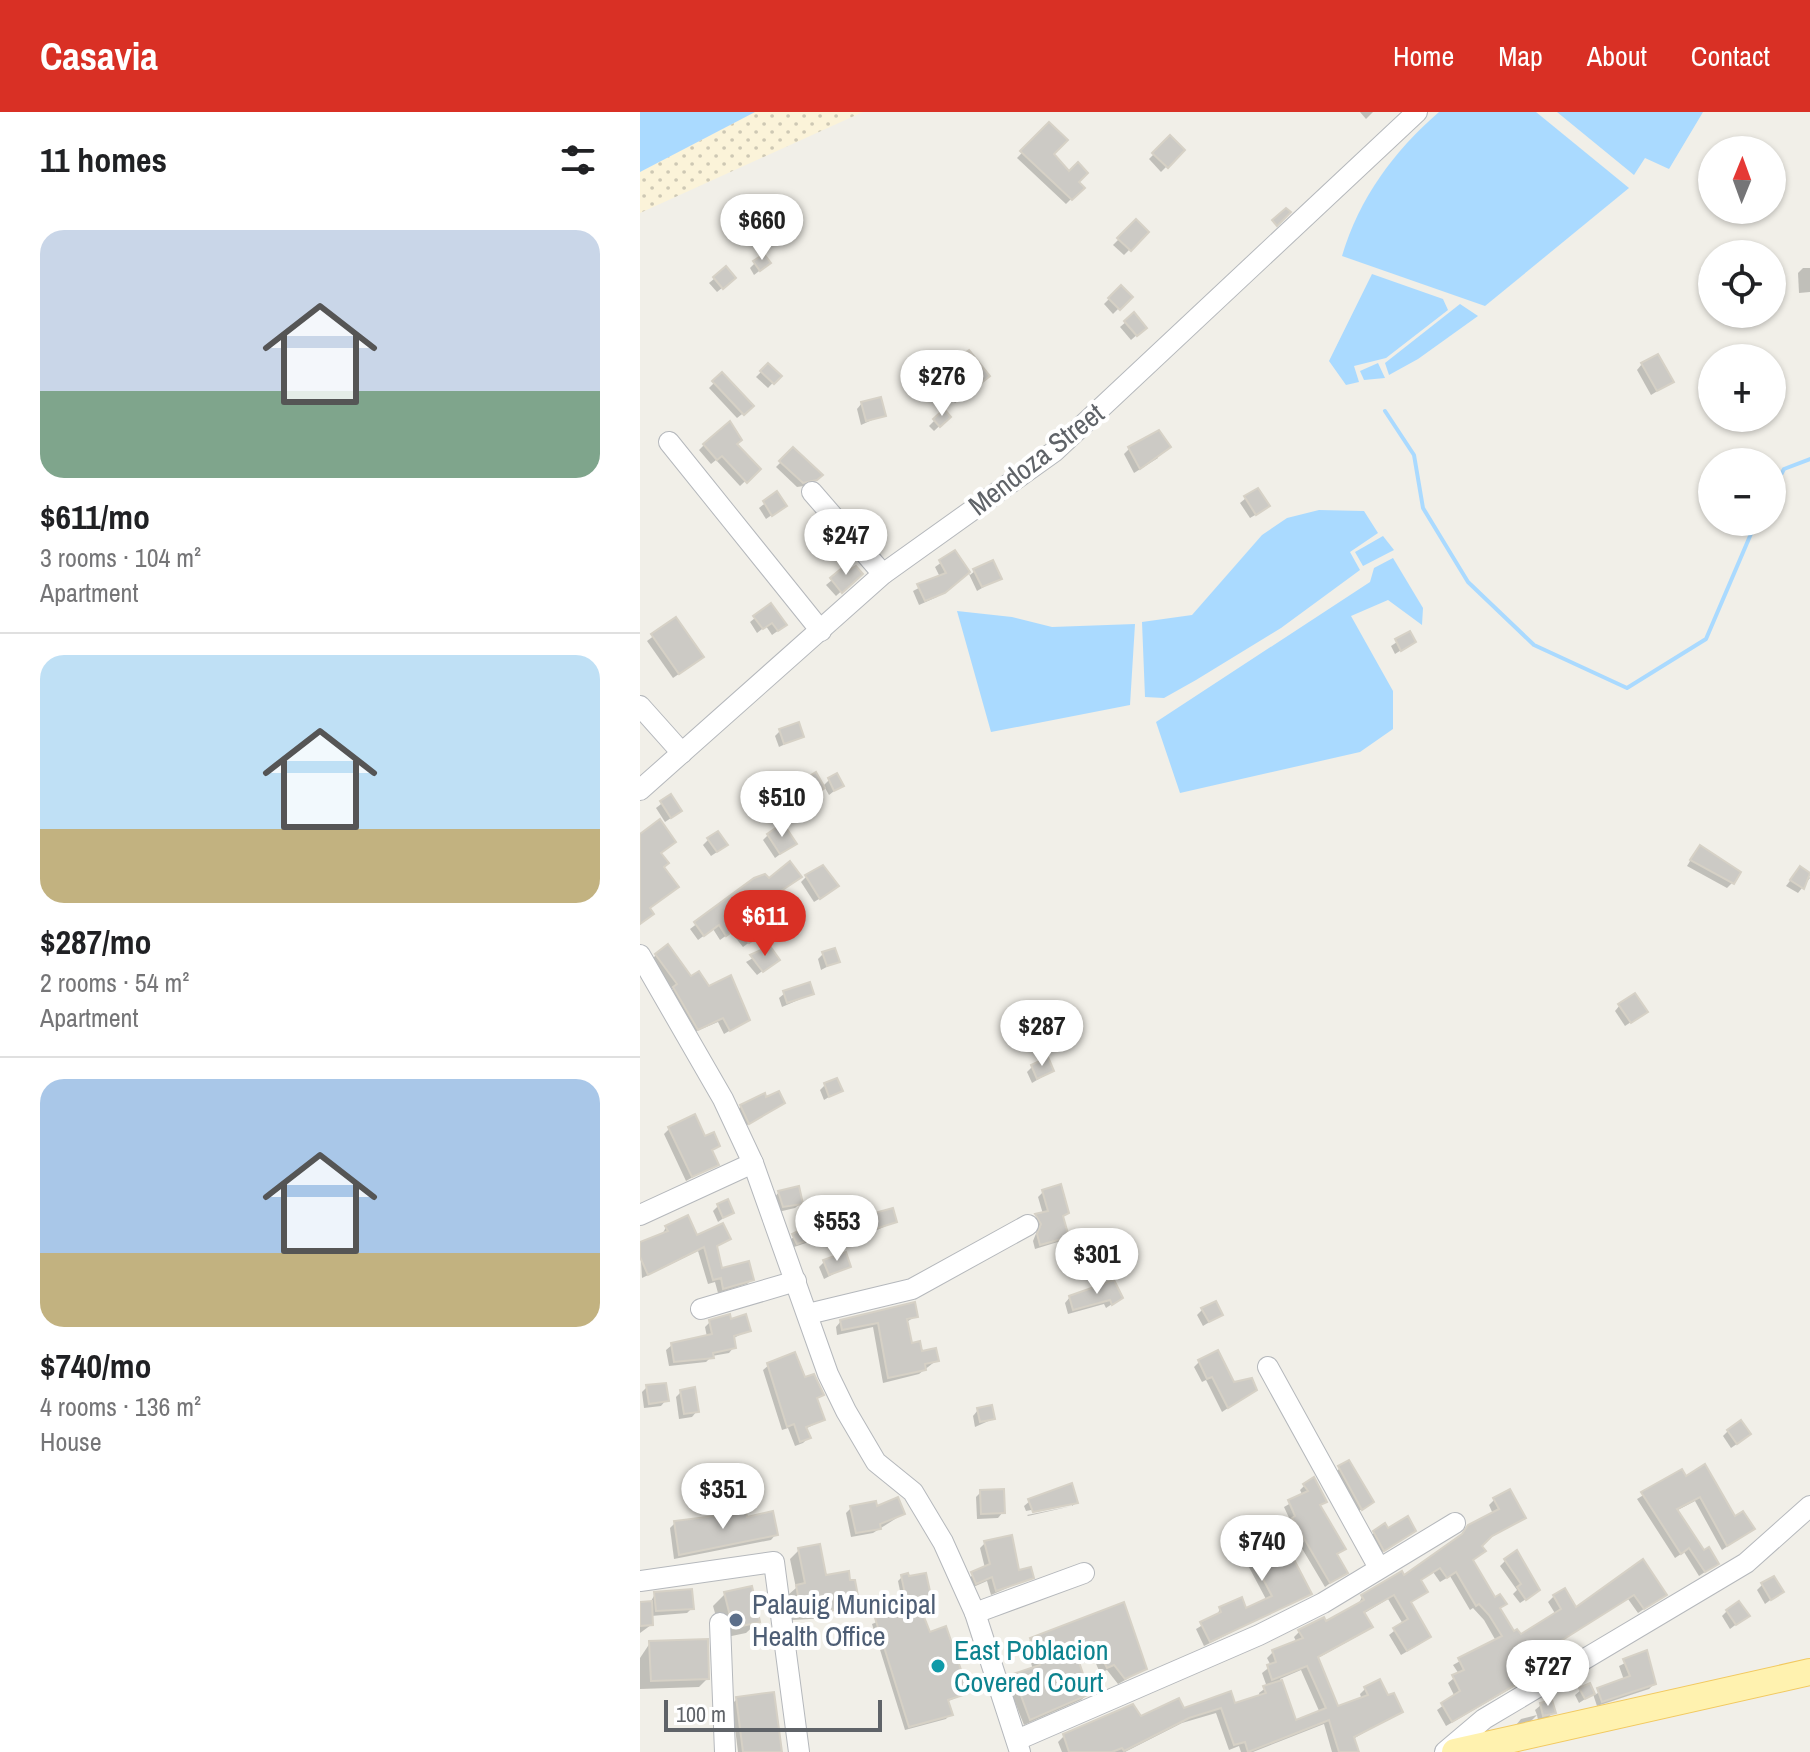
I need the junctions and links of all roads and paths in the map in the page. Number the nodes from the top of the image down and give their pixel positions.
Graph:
1 (1417, 112) edge
2 (669, 442) dead end
3 (812, 492) dead end
4 (883, 574) junction
5 (821, 631) junction
6 (640, 706) edge
7 (682, 753) junction
8 (640, 790) edge
9 (640, 955) edge
10 (753, 1163) junction
11 (640, 1215) edge
12 (1028, 1225) dead end
13 (796, 1281) junction
14 (701, 1309) dead end
15 (808, 1314) junction
16 (1268, 1367) dead end
17 (1810, 1506) edge
18 (1455, 1523) dead end
19 (1379, 1568) junction
20 (1084, 1573) dead end
21 (640, 1581) edge
22 (975, 1613) junction
23 (720, 1623) dead end
24 (1810, 1672) edge
25 (1019, 1746) edge
26 (725, 1752) edge
27 (799, 1752) edge
28 (1445, 1752) edge
29 (1455, 1752) edge

1 - 4 street, Mendoza Street
2 - 5 street
3 - 4 street
4 - 5 street, Mendoza Street
5 - 7 street, Mendoza Street
6 - 7 street
7 - 8 street, Mendoza Street
9 - 10 street
10 - 11 street
10 - 13 street
12 - 15 street
13 - 14 street
13 - 15 street
15 - 22 street
16 - 19 street
17 - 28 street
18 - 19 street
19 - 25 street
20 - 22 street
21 - 27 street
22 - 25 street
23 - 26 street
24 - 29 main road

